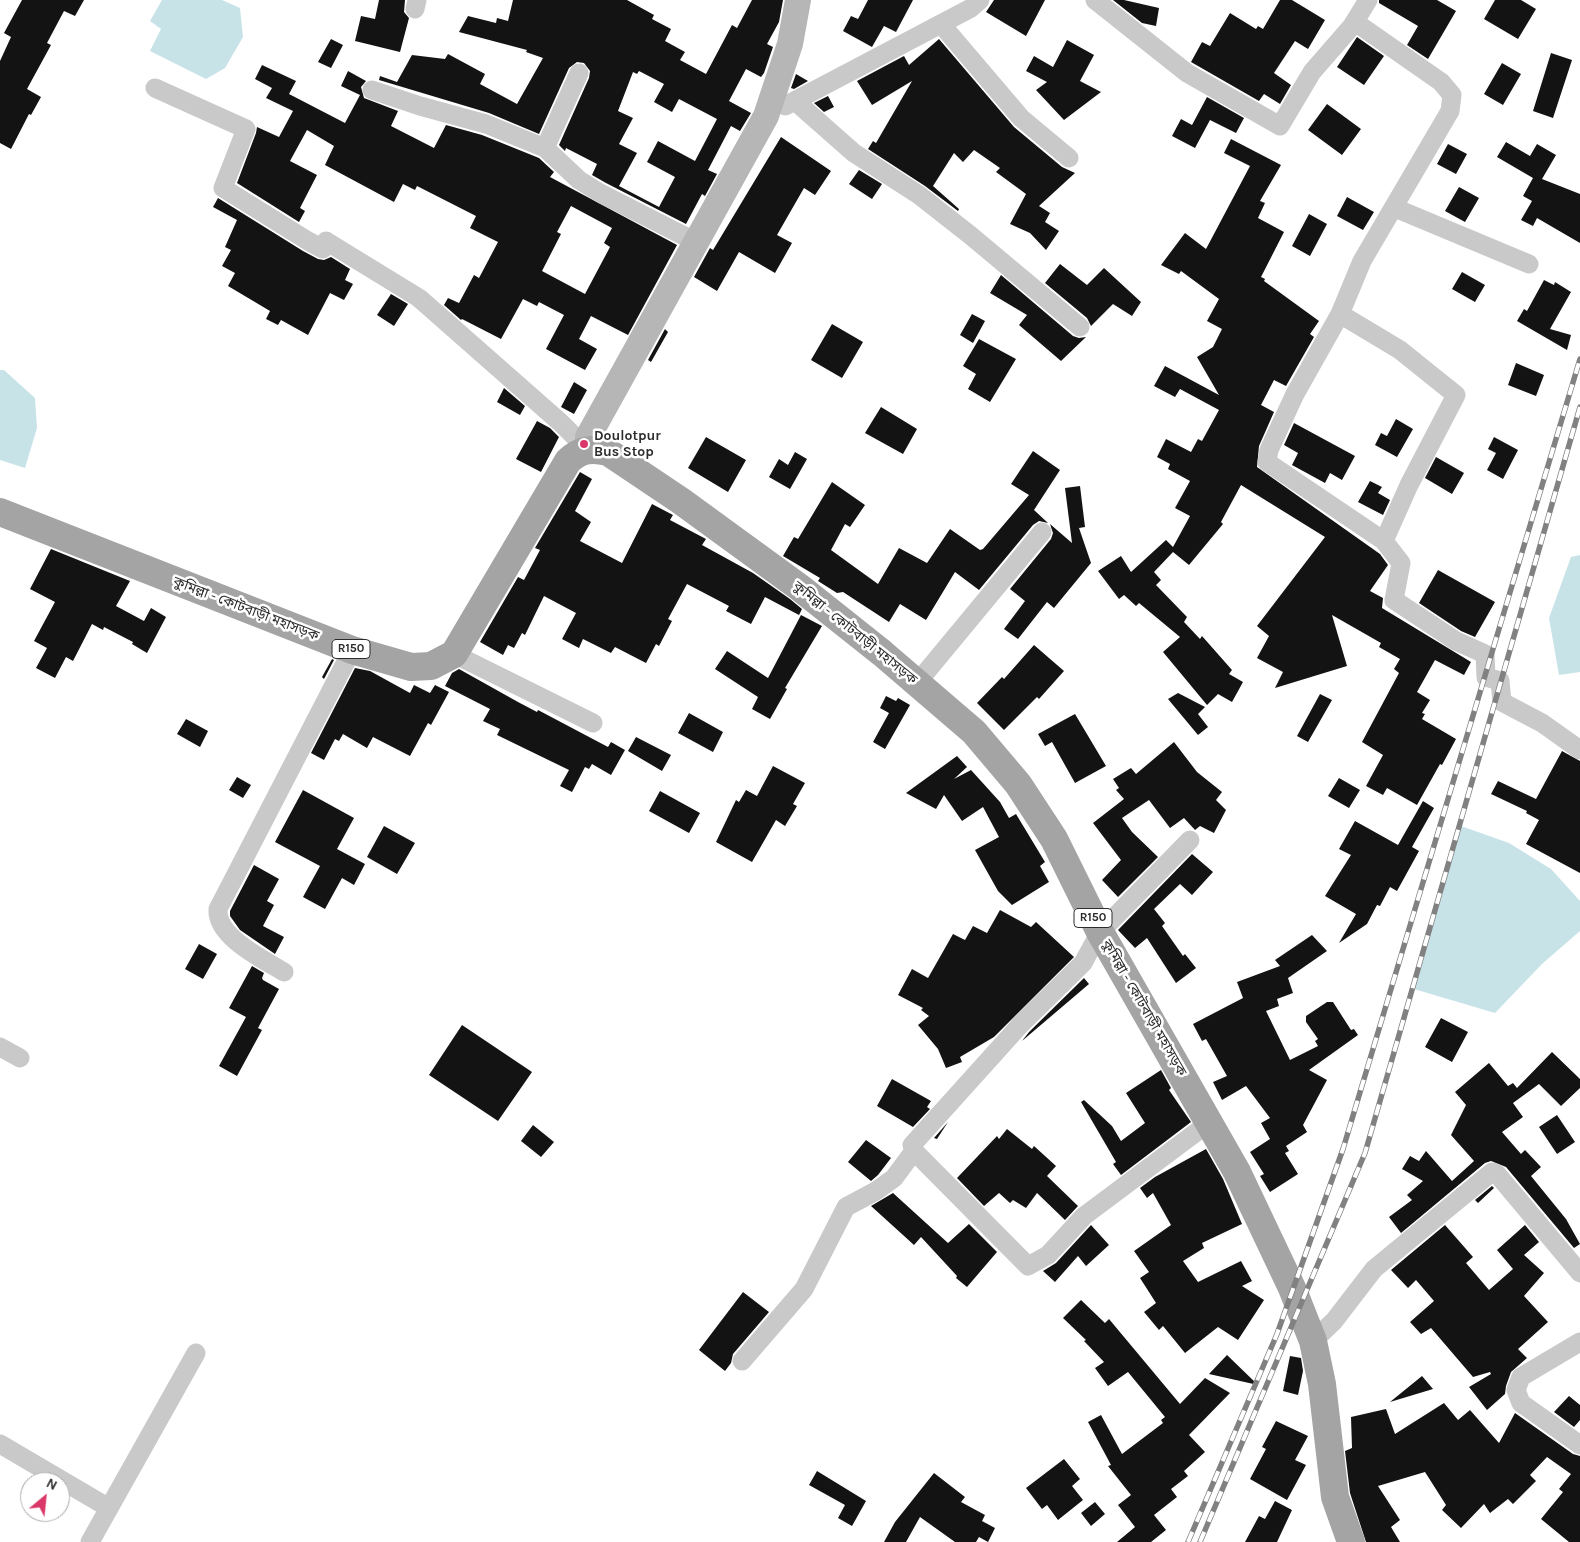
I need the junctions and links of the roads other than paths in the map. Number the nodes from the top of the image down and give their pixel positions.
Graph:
1 (798, 0) edge
2 (980, 0) edge
3 (1095, 0) edge
4 (1368, 0) edge
5 (1355, 22) junction
6 (941, 24) junction
7 (579, 73) dead end
8 (155, 88) dead end
9 (372, 90) dead end
10 (795, 101) junction
11 (766, 116) junction
12 (545, 148) junction
13 (1069, 158) dead end
14 (1395, 208) junction
15 (696, 242) junction
16 (1529, 264) dead end
17 (1340, 314) junction
18 (1080, 327) dead end
19 (588, 450) junction
20 (0, 512) edge
21 (1042, 532) dead end
22 (1384, 541) junction
23 (352, 650) junction
24 (454, 654) junction
25 (917, 683) junction
26 (593, 724) dead end
27 (1580, 750) edge
28 (1190, 840) dead end
29 (1100, 932) junction
30 (284, 972) dead end
31 (0, 1047) edge
32 (20, 1058) dead end
33 (1210, 1122) junction
34 (914, 1151) junction
35 (1580, 1273) edge
36 (1313, 1341) junction
37 (1580, 1342) edge
38 (196, 1353) dead end
39 (742, 1360) dead end
40 (0, 1444) edge
41 (1580, 1446) edge
42 (109, 1508) junction
43 (90, 1542) edge
44 (1351, 1542) edge

1 - 11 street
2 - 6 street
3 - 5 street
4 - 5 street
5 - 14 street
6 - 10 street
6 - 13 street
7 - 12 street
8 - 19 street
9 - 12 street
10 - 11 street
10 - 18 street
11 - 15 street
12 - 15 street
14 - 16 street
14 - 17 street
15 - 19 street
17 - 22 street
17 - 22 street
19 - 24 main road
19 - 25 main road, কুমিল্লা - কোটবাড়ী মহাসড়ক / R150
20 - 23 main road, কুমিল্লা - কোটবাড়ী মহাসড়ক / R150
21 - 25 street
22 - 27 street
23 - 24 main road, কুমিল্লা - কোটবাড়ী মহাসড়ক / R150
23 - 30 street
24 - 26 street
25 - 29 main road, কুমিল্লা - কোটবাড়ী মহাসড়ক / R150
28 - 29 street
29 - 33 main road, কুমিল্লা - কোটবাড়ী মহাসড়ক / R150
29 - 34 street
31 - 32 street
33 - 34 street
33 - 36 main road, কুমিল্লা - কোটবাড়ী মহাসড়ক / R150
34 - 39 street
35 - 36 street
36 - 44 main road, কুমিল্লা - কোটবাড়ী মহাসড়ক / R150
37 - 41 street
38 - 42 street
40 - 42 street
42 - 43 street

